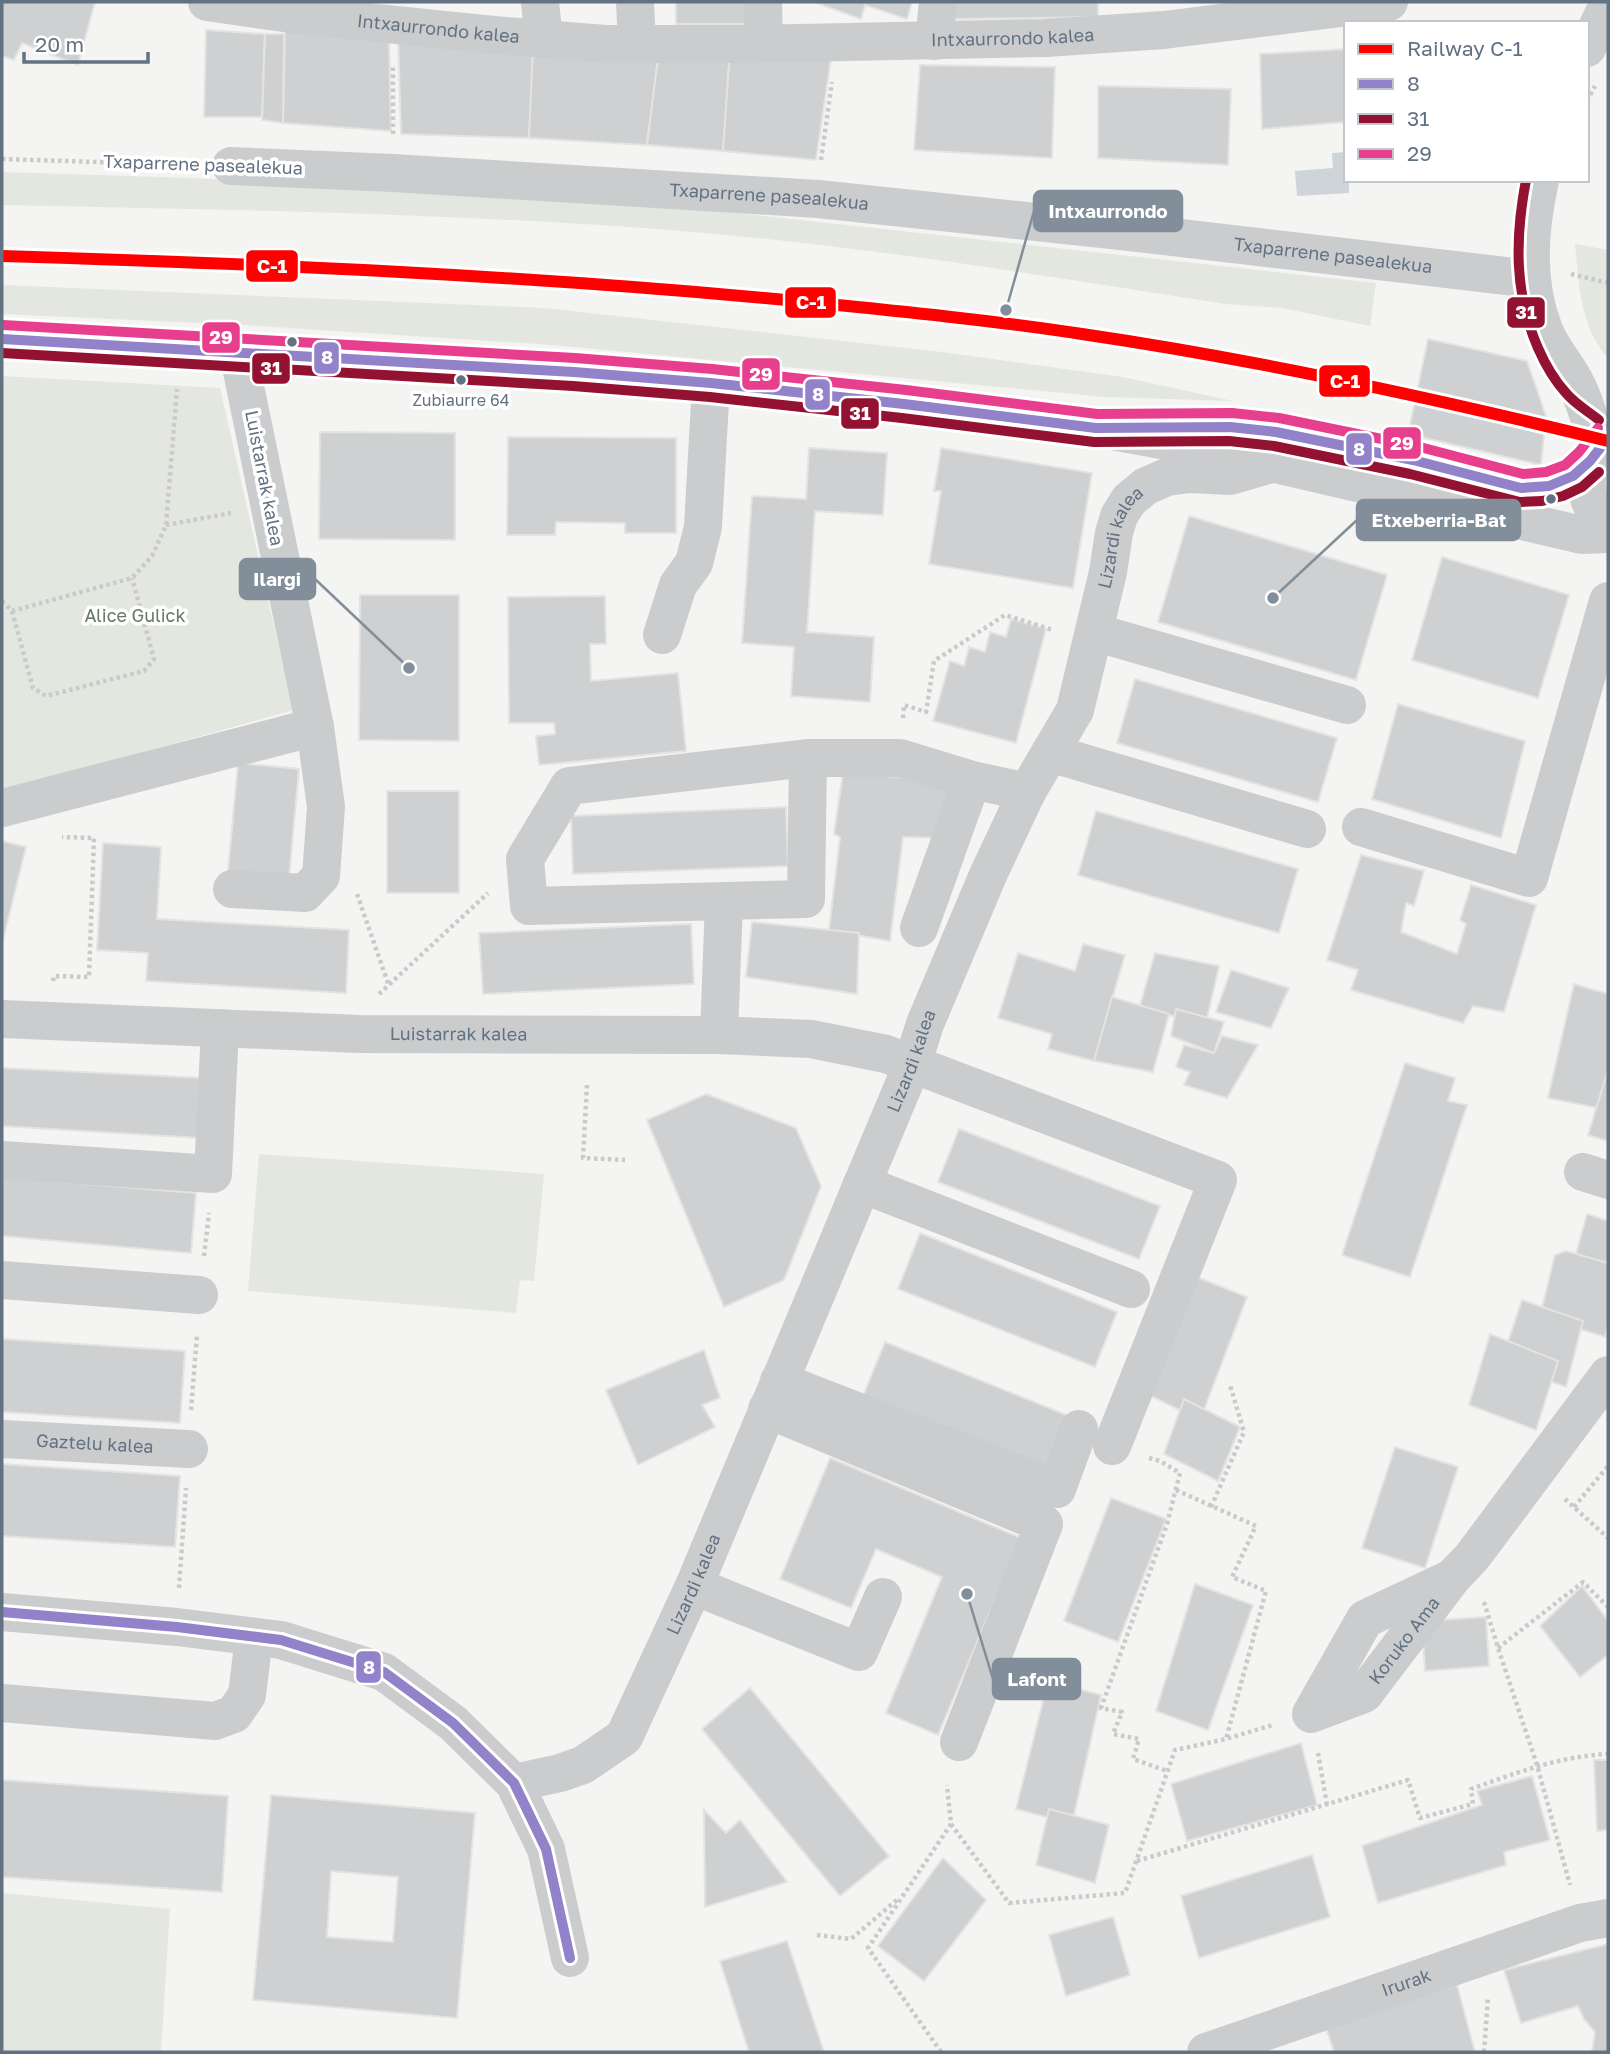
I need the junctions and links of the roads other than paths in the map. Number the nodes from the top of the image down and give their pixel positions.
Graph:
1 (207, 2) edge
2 (540, 2) edge
3 (635, 2) edge
4 (763, 2) edge
5 (939, 2) edge
6 (1389, 2) edge
7 (1608, 5) edge
8 (544, 40) junction
9 (934, 41) junction
10 (764, 43) junction
11 (637, 44) junction
12 (1589, 44) edge
13 (231, 166) road end
14 (1540, 182) edge
15 (1532, 279) junction
16 (2, 339) edge
17 (239, 352) junction
18 (711, 383) junction
19 (1576, 384) junction
20 (1608, 409) edge
21 (1096, 428) junction
22 (1599, 449) edge
23 (1368, 451) junction
24 (1272, 464) junction
25 (1608, 524) edge
26 (1608, 534) edge
27 (1608, 601) edge
28 (1079, 633) junction
29 (662, 635) dead end
30 (1347, 705) dead end
31 (315, 727) junction
32 (1050, 753) junction
33 (808, 758) junction
34 (972, 780) junction
35 (1027, 792) junction
36 (2, 808) edge
37 (1361, 827) dead end
38 (1307, 829) dead end
39 (232, 889) dead end
40 (724, 902) junction
41 (919, 928) dead end
42 (2, 1019) edge
43 (220, 1028) junction
44 (719, 1035) junction
45 (912, 1065) junction
46 (2, 1160) edge
47 (862, 1184) junction
48 (2, 1280) edge
49 (1131, 1289) dead end
50 (199, 1295) road end
51 (1608, 1375) edge
52 (773, 1395) junction
53 (2, 1439) edge
54 (189, 1449) road end
55 (694, 1586) junction
56 (883, 1597) dead end
57 (2, 1612) edge
58 (254, 1637) junction
59 (2, 1703) edge
60 (1311, 1714) road end
61 (958, 1742) dead end
62 (514, 1783) junction
63 (1608, 1918) edge
64 (570, 1958) dead end
65 (1206, 2052) edge

1 - 8 street, Intxaurrondo kalea
2 - 8 street, Intxaurrondo kalea
3 - 11 street
4 - 10 street
5 - 9 street
6 - 9 street, Intxaurrondo kalea
7 - 12 street
8 - 11 street, Intxaurrondo kalea
9 - 10 street, Intxaurrondo kalea
10 - 11 street, Intxaurrondo kalea
13 - 15 street, Txaparrene pasealekua
14 - 15 street
15 - 19 street
16 - 17 street
17 - 18 street
17 - 31 street, Luistarrak kalea
18 - 21 street
18 - 29 street
19 - 20 street
19 - 22 street
21 - 23 street
21 - 24 street
22 - 23 street
22 - 25 street
23 - 24 street, Lizardi kalea
24 - 26 street
24 - 28 street, Lizardi kalea
27 - 37 street
28 - 30 street
28 - 32 street, Lizardi kalea
31 - 36 street
31 - 39 street, Luistarrak kalea
32 - 35 street, Lizardi kalea
32 - 38 street
33 - 34 street
33 - 40 street
33 - 40 street
34 - 35 street
34 - 41 street
35 - 45 street, Lizardi kalea
40 - 44 street
42 - 43 street, Luistarrak kalea
43 - 44 street, Luistarrak kalea
43 - 46 street
44 - 45 street, Luistarrak kalea
45 - 47 street, Lizardi kalea
45 - 52 street, Luistarrak kalea
47 - 49 street
47 - 52 street, Lizardi kalea
48 - 50 street
51 - 60 street, Koruko Ama
52 - 55 street, Lizardi kalea
52 - 61 street
53 - 54 street, Gaztelu kalea
55 - 56 street
55 - 62 street, Lizardi kalea
57 - 58 street
58 - 59 street
58 - 62 street
62 - 64 street
63 - 65 street, Irurak

